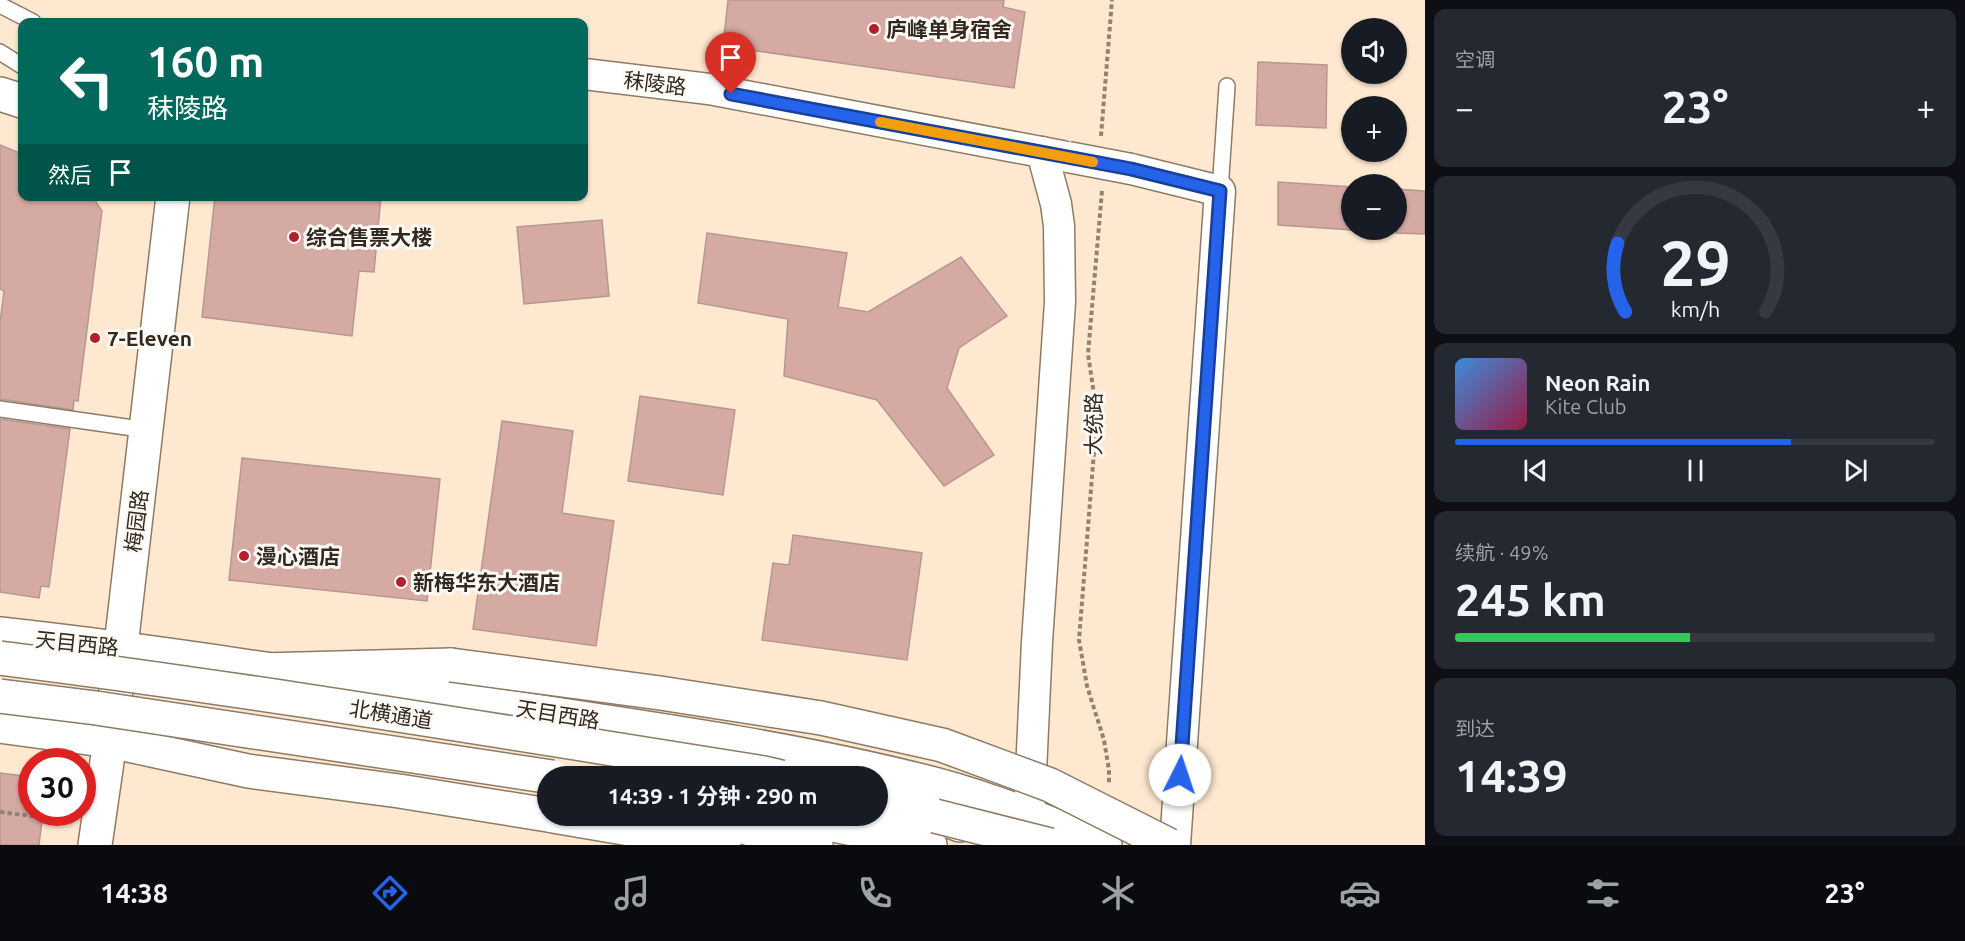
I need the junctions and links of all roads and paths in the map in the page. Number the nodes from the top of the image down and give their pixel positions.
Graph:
1 (1112, 0) edge
2 (0, 5) edge
3 (25, 18) edge
4 (0, 52) edge
5 (18, 63) edge
6 (588, 74) edge
7 (1227, 86) dead end
8 (0, 93) edge
9 (18, 100) edge
10 (1100, 141) dead end
11 (1055, 155) junction
12 (1103, 183) dead end
13 (1220, 191) junction
14 (172, 201) edge
15 (0, 409) edge
16 (147, 430) junction
17 (0, 634) edge
18 (121, 648) junction
19 (0, 658) edge
20 (262, 670) junction
21 (0, 696) edge
22 (0, 726) edge
23 (110, 741) junction
24 (726, 766) edge
25 (537, 775) edge
26 (1109, 791) dead end
27 (888, 806) edge
28 (0, 812) edge
29 (537, 813) edge
30 (18, 814) edge
31 (628, 826) edge
32 (888, 826) edge
33 (932, 830) edge
34 (1027, 831) edge
35 (710, 837) edge
36 (95, 845) edge
37 (816, 845) edge
38 (1012, 845) edge
39 (1050, 845) edge
40 (1105, 845) edge
41 (1169, 845) edge
42 (1175, 845) edge

1 - 10 path
2 - 3 lane
4 - 5 lane
6 - 11 street, 秣陵路
7 - 13 lane
8 - 9 main road
11 - 13 street, 秣陵路, bridge
11 - 34 street, 大统路
12 - 26 path, 大统路
13 - 42 street
14 - 16 main road, 梅园路
15 - 16 lane
16 - 18 main road, 梅园路
17 - 18 main road, 天目西路
18 - 20 main road, 天目西路
18 - 23 main road, 梅园路
19 - 24 main road, 北横通道, bridge
20 - 34 main road, 天目西路
20 - 41 main road, bridge
21 - 25 main road, 北横通道, bridge
22 - 23 main road
23 - 29 main road
23 - 36 main road, 梅园路
27 - 33 main road
28 - 30 path
31 - 35 main road
32 - 33 main road
33 - 38 main road, bridge
33 - 39 main road, bridge
34 - 40 main road, 天目西路
35 - 37 main road

